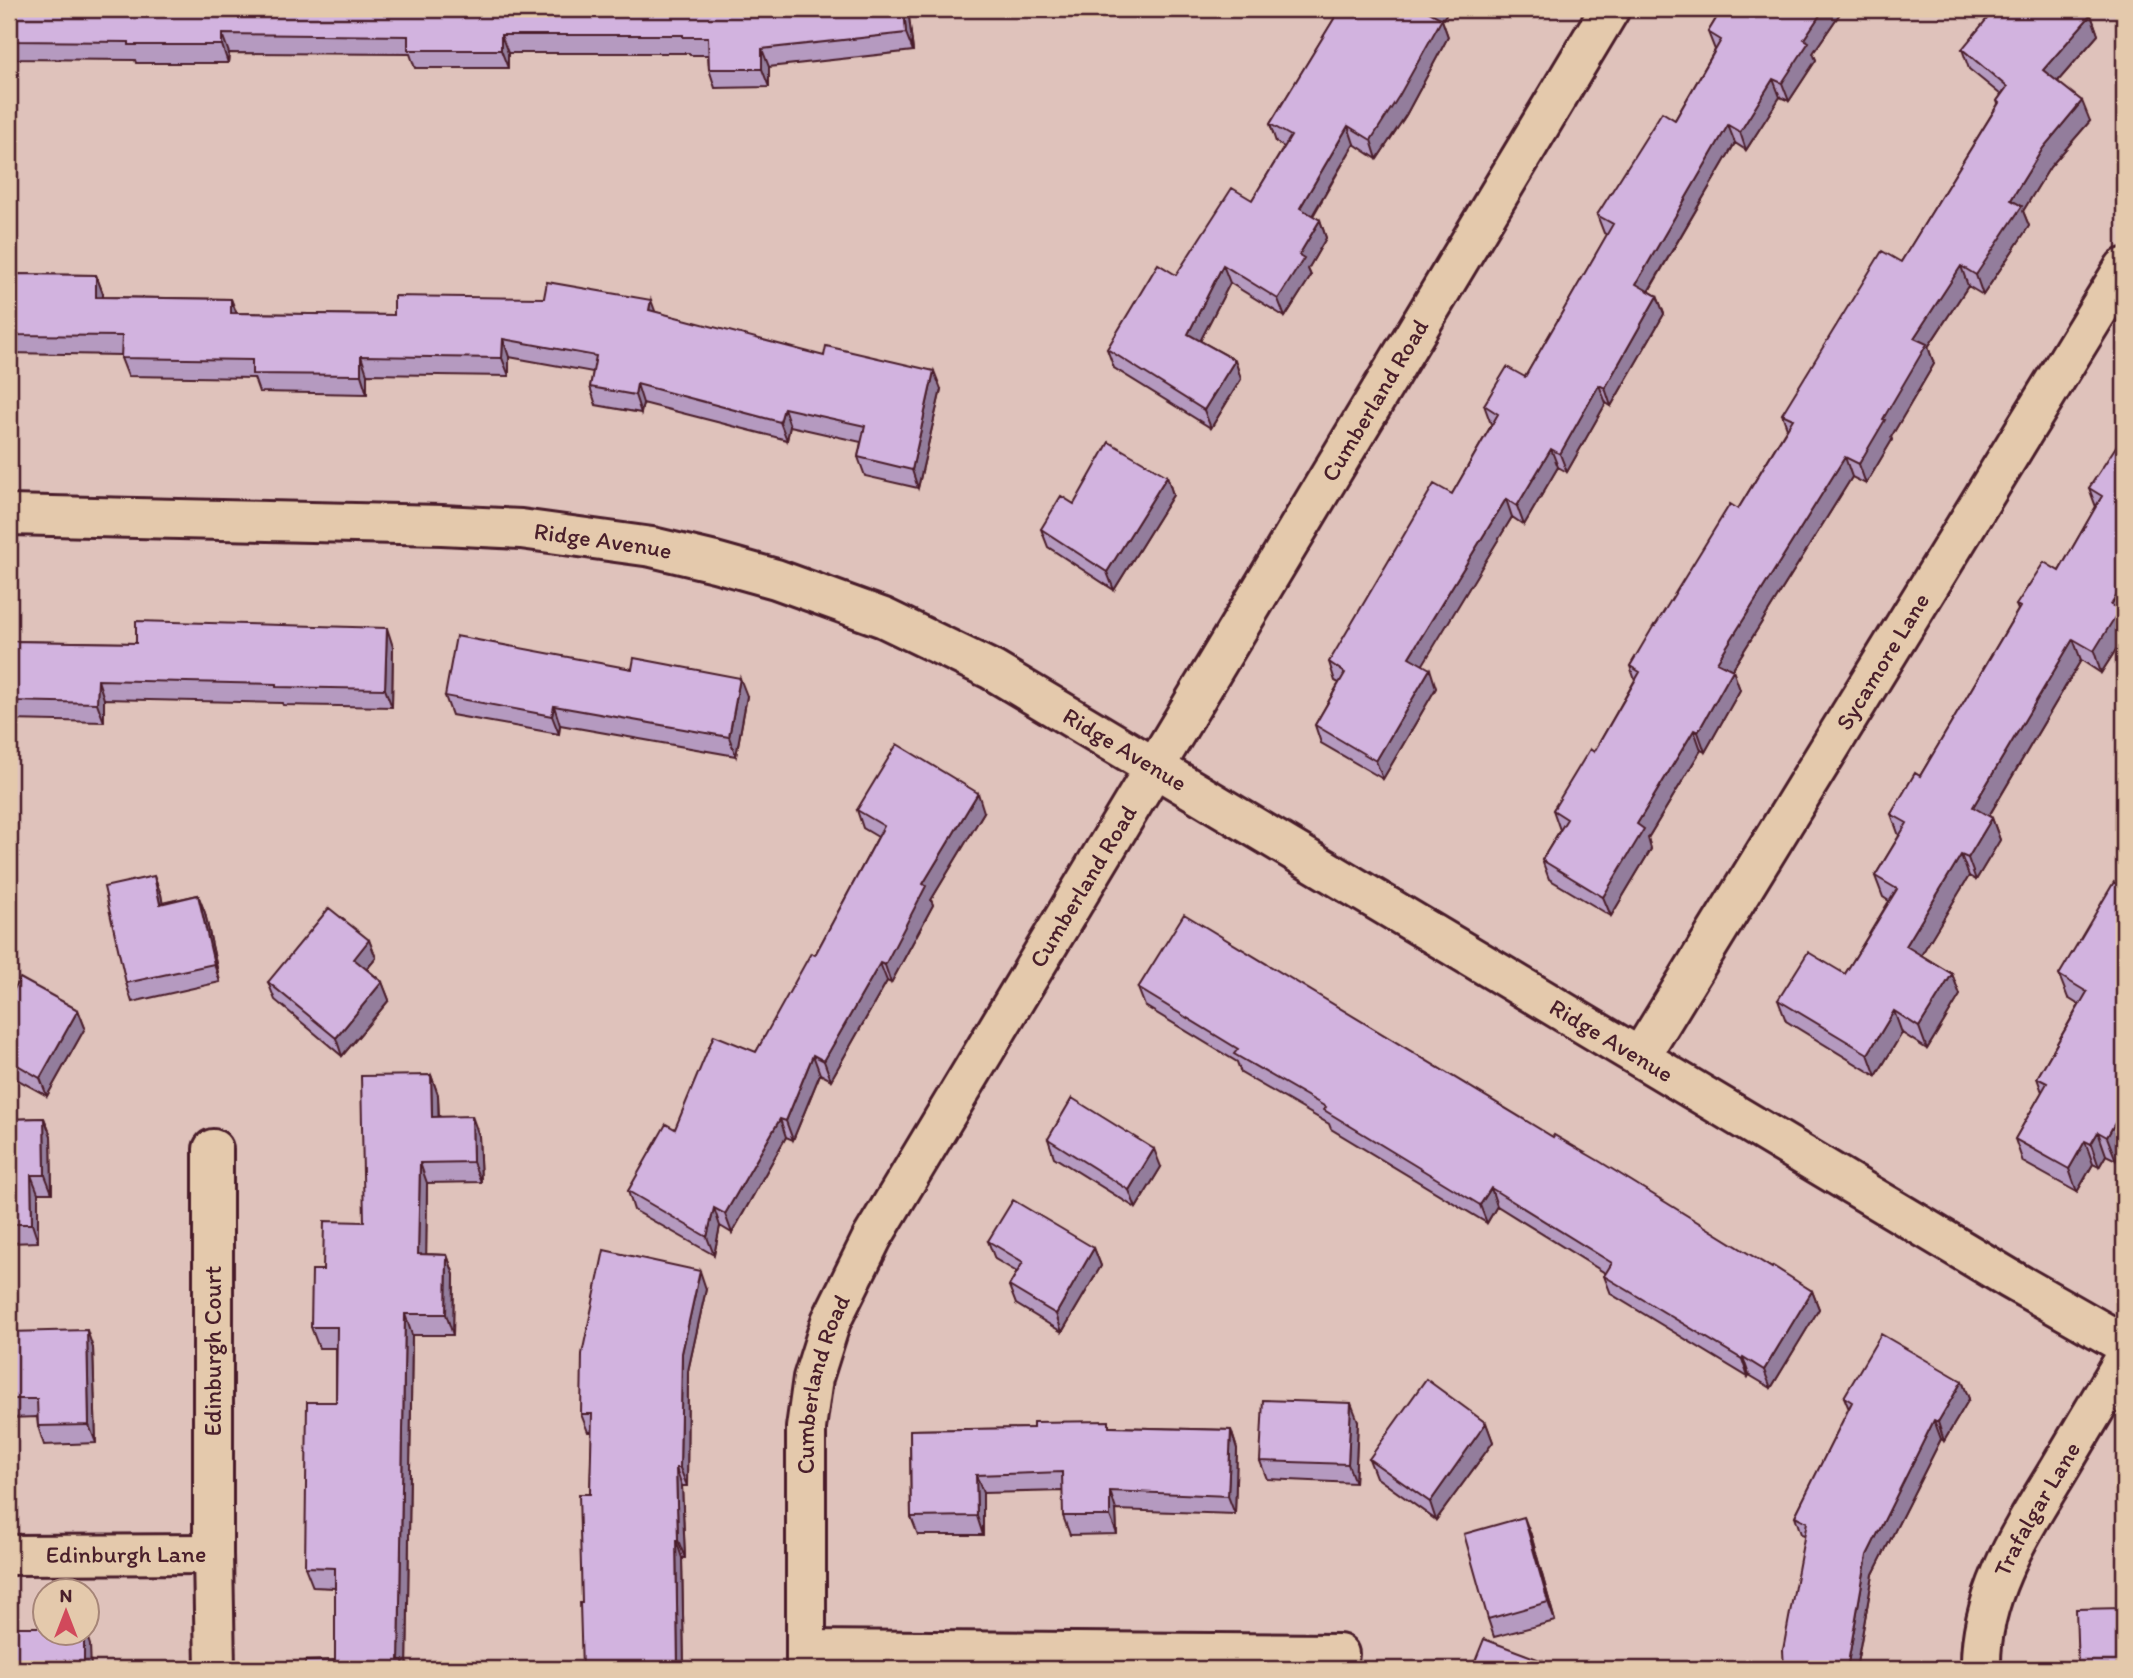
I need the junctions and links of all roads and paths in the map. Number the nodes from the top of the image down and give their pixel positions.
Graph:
1 (1610, 9) edge
2 (2124, 268) edge
3 (9, 515) edge
4 (1156, 767) junction
5 (1640, 1057) junction
6 (213, 1149) dead end
7 (2124, 1344) edge
8 (2124, 1360) edge
9 (212, 1553) junction
10 (9, 1555) edge
11 (1339, 1654) dead end
12 (806, 1660) edge
13 (215, 1669) edge
14 (1981, 1669) edge

1 - 4 street, Cumberland Road
2 - 5 street, Sycamore Lane
3 - 4 street, Ridge Avenue
4 - 5 street, Ridge Avenue
4 - 12 street, Cumberland Road
5 - 7 street, Ridge Avenue
6 - 9 street, Edinburgh Court
8 - 14 street, Trafalgar Lane
9 - 10 street, Edinburgh Lane
9 - 13 street, Edinburgh Lane
11 - 12 street

